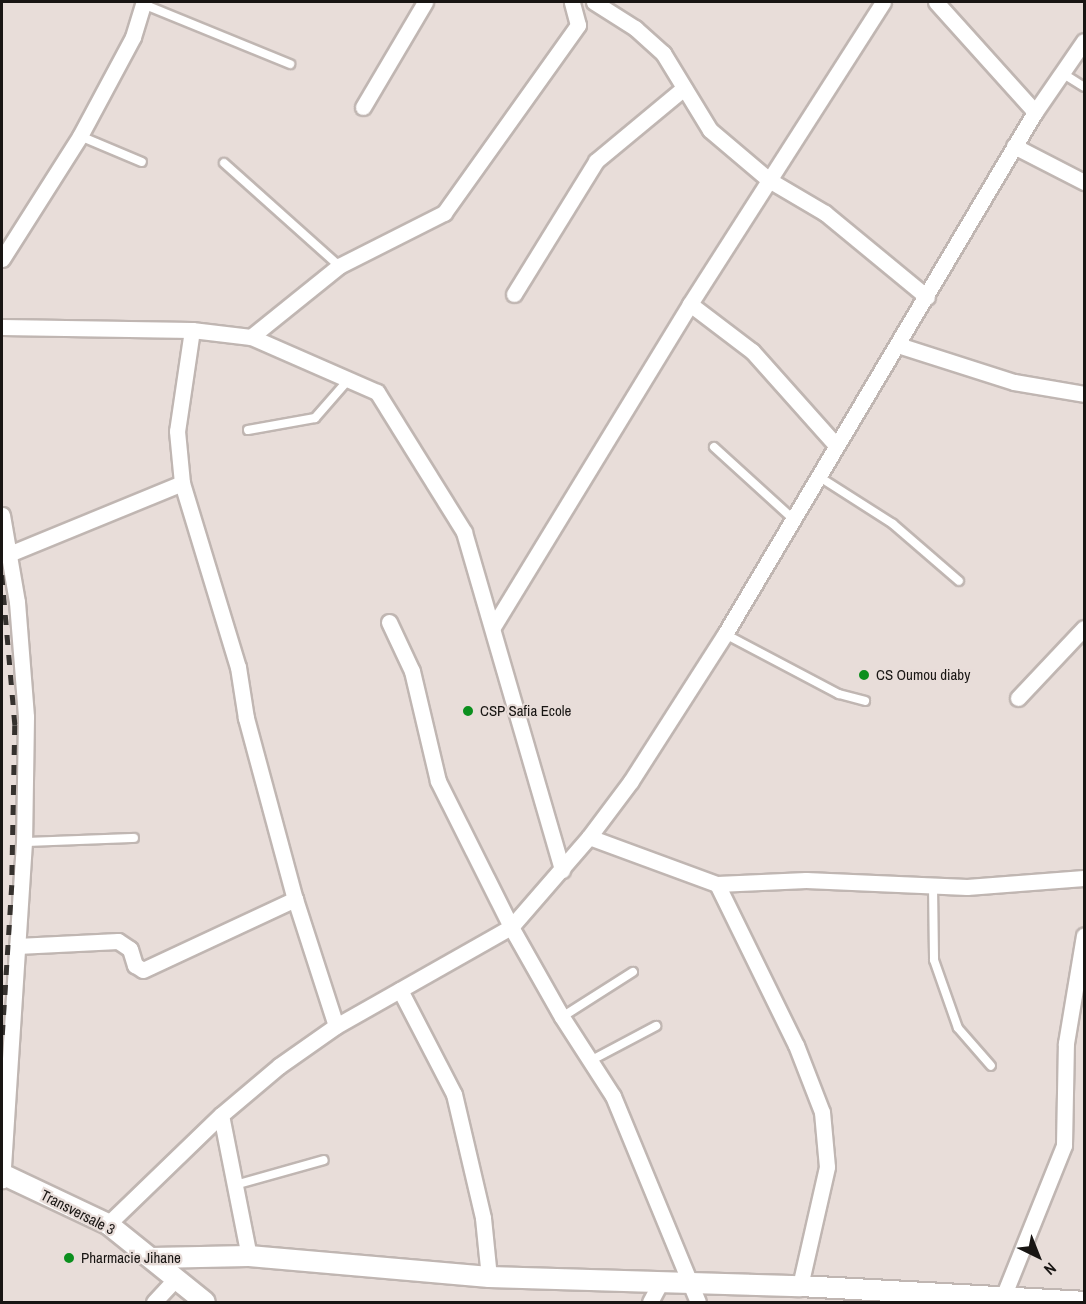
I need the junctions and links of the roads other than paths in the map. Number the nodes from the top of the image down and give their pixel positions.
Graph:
1 (425, 2) edge
2 (573, 2) edge
3 (594, 2) edge
4 (883, 2) edge
5 (936, 2) edge
6 (144, 3) edge
7 (1084, 40) edge
8 (290, 64) dead end
9 (1062, 73) junction
10 (1084, 87) edge
11 (684, 88) junction
12 (363, 107) dead end
13 (1035, 112) junction
14 (80, 136) junction
15 (1014, 146) junction
16 (142, 162) dead end
17 (224, 163) dead end
18 (769, 180) junction
19 (1084, 182) edge
20 (2, 259) edge
21 (339, 266) junction
22 (514, 294) dead end
23 (927, 297) junction
24 (690, 304) junction
25 (2, 327) edge
26 (192, 330) junction
27 (251, 337) junction
28 (898, 345) junction
29 (349, 379) junction
30 (1084, 394) edge
31 (248, 430) dead end
32 (835, 444) junction
33 (714, 447) dead end
34 (817, 475) junction
35 (182, 483) junction
36 (2, 515) edge
37 (791, 518) junction
38 (9, 554) junction
39 (959, 581) dead end
40 (389, 622) dead end
41 (494, 627) junction
42 (1084, 628) edge
43 (725, 634) junction
44 (1018, 698) dead end
45 (865, 701) dead end
46 (589, 837) junction
47 (134, 838) dead end
48 (24, 842) junction
49 (561, 870) junction
50 (1084, 878) edge
51 (717, 884) junction
52 (933, 886) junction
53 (295, 899) junction
54 (511, 927) junction
55 (1084, 935) edge
56 (18, 946) junction
57 (633, 972) dead end
58 (400, 990) junction
59 (562, 1017) junction
60 (336, 1026) junction
61 (656, 1026) dead end
62 (590, 1061) junction
63 (991, 1066) dead end
64 (221, 1115) junction
65 (324, 1160) dead end
66 (2, 1176) edge
67 (235, 1185) junction
68 (108, 1224) junction
69 (249, 1256) junction
70 (152, 1258) junction
71 (489, 1277) junction
72 (176, 1278) junction
73 (660, 1283) junction
74 (690, 1283) junction
75 (800, 1286) junction
76 (1001, 1301) edge
77 (154, 1302) edge
78 (205, 1302) edge
79 (650, 1302) edge
80 (698, 1302) edge
81 (1084, 1302) edge

1 - 12 street
2 - 21 street
3 - 11 street
4 - 18 street
5 - 13 street
6 - 8 lane
6 - 14 street
7 - 9 street
9 - 10 lane
9 - 13 street
11 - 18 street
11 - 22 street
13 - 15 street
14 - 16 lane
14 - 20 street
15 - 19 street
15 - 23 street
17 - 21 lane
18 - 23 street
18 - 24 street
21 - 27 street
23 - 28 street
24 - 32 street
24 - 41 street
25 - 26 street
26 - 27 street
26 - 35 street
27 - 29 street
28 - 30 street
28 - 32 street
29 - 31 lane
29 - 41 street
32 - 34 street
33 - 37 lane
34 - 37 street
34 - 39 lane
35 - 38 street
35 - 53 street
36 - 38 street
37 - 43 street
38 - 48 street
40 - 54 street
41 - 49 street
42 - 44 street
43 - 45 lane
43 - 46 street
46 - 49 street
46 - 51 street
47 - 48 lane
48 - 56 street
49 - 54 street
50 - 52 street
51 - 52 street
51 - 75 street
52 - 63 lane
53 - 56 street
53 - 60 street
54 - 58 street
54 - 59 street
55 - 76 street
56 - 66 street
57 - 59 lane
58 - 60 street
58 - 71 street
59 - 62 street
60 - 64 street
61 - 62 lane
62 - 74 street
64 - 67 street
64 - 68 street
65 - 67 lane
66 - 68 street, Transversale 3
67 - 69 street
68 - 70 street, Transversale 3
69 - 70 street
69 - 71 street
70 - 72 street, Transversale 3
71 - 73 street
72 - 77 street
72 - 78 street, Transversale 3
73 - 74 street
73 - 79 street
74 - 75 street
74 - 80 street
75 - 76 street
76 - 81 street

